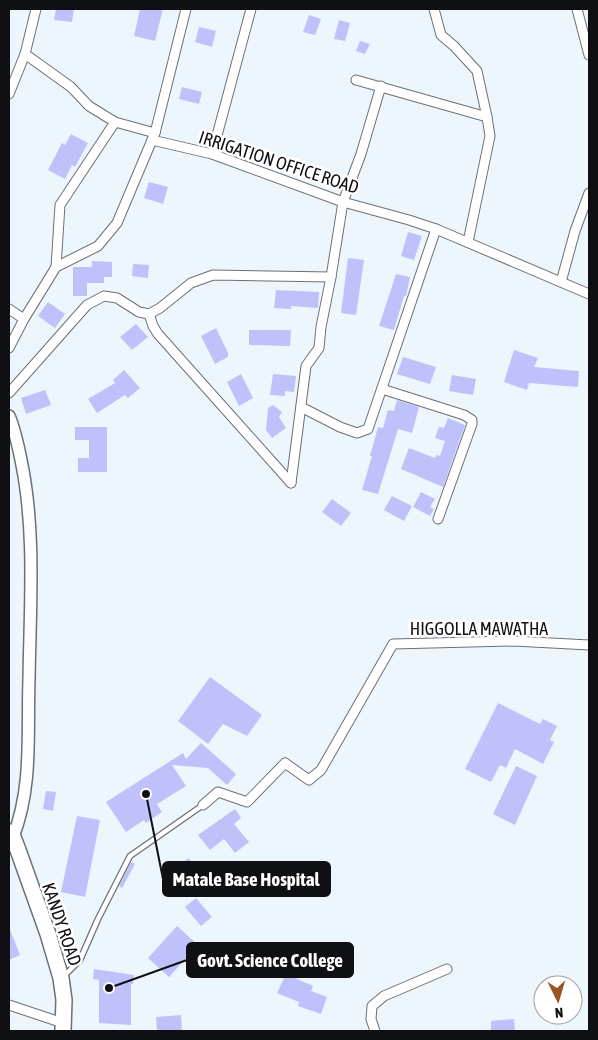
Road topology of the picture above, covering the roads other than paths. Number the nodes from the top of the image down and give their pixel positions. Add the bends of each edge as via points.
1 (36, 9) edge
2 (186, 9) edge
3 (251, 9) edge
4 (434, 9) edge
5 (577, 9) edge
6 (25, 54) junction
7 (589, 55) edge
8 (356, 80) dead end
9 (381, 86) junction
10 (9, 94) edge
11 (487, 117) junction
12 (115, 122) junction
13 (153, 136) junction
14 (212, 154) junction
15 (589, 194) edge
16 (344, 202) junction
17 (436, 229) junction
18 (468, 242) junction
19 (56, 267) junction
20 (331, 277) junction
21 (561, 282) junction
22 (589, 294) edge
23 (9, 309) edge
24 (149, 314) junction
25 (24, 319) junction
26 (9, 348) edge
27 (382, 389) junction
28 (9, 393) edge
29 (301, 407) junction
30 (9, 416) edge
31 (438, 519) dead end
32 (589, 645) edge
33 (203, 805) joint
34 (11, 834) edge
35 (447, 969) dead end
36 (61, 978) junction
37 (9, 1005) edge
38 (63, 1027) edge
39 (375, 1031) edge

1 - 6 street
2 - 13 street
3 - 14 street
4 - 11 street via 441,35 477,71
5 - 7 street
6 - 10 street
6 - 12 street, IRRIGATION OFFICE ROAD via 71,87 89,106
8 - 9 street
9 - 11 street
9 - 16 street
11 - 18 street via 490,136
12 - 13 street, IRRIGATION OFFICE ROAD
12 - 19 street via 60,205
13 - 14 street, IRRIGATION OFFICE ROAD
13 - 19 street via 117,223 98,246
14 - 16 street, IRRIGATION OFFICE ROAD
15 - 21 street
16 - 17 street, IRRIGATION OFFICE ROAD
16 - 20 street
17 - 18 street, IRRIGATION OFFICE ROAD
17 - 27 street
18 - 21 street, IRRIGATION OFFICE ROAD
19 - 25 street
20 - 24 street via 213,275 191,284
20 - 29 street via 320,348 306,366
21 - 22 street, IRRIGATION OFFICE ROAD
23 - 25 street
24 - 28 street via 139,312 117,298 104,296 88,305
24 - 29 street via 158,334 291,483
25 - 26 street
27 - 29 street via 368,429 357,433
27 - 31 street via 472,420
30 - 34 street via 28,490 31,583 29,753 25,794 18,825
32 - 33 street, HIGGOLLA MAWATHA via 514,641 393,644 321,770 309,780 285,763 247,802 218,792
33 - 36 lane via 130,856 80,960
34 - 36 highway, KANDY ROAD
35 - 39 street via 384,996 372,1006 370,1019
36 - 38 highway, KANDY ROAD
37 - 38 street

